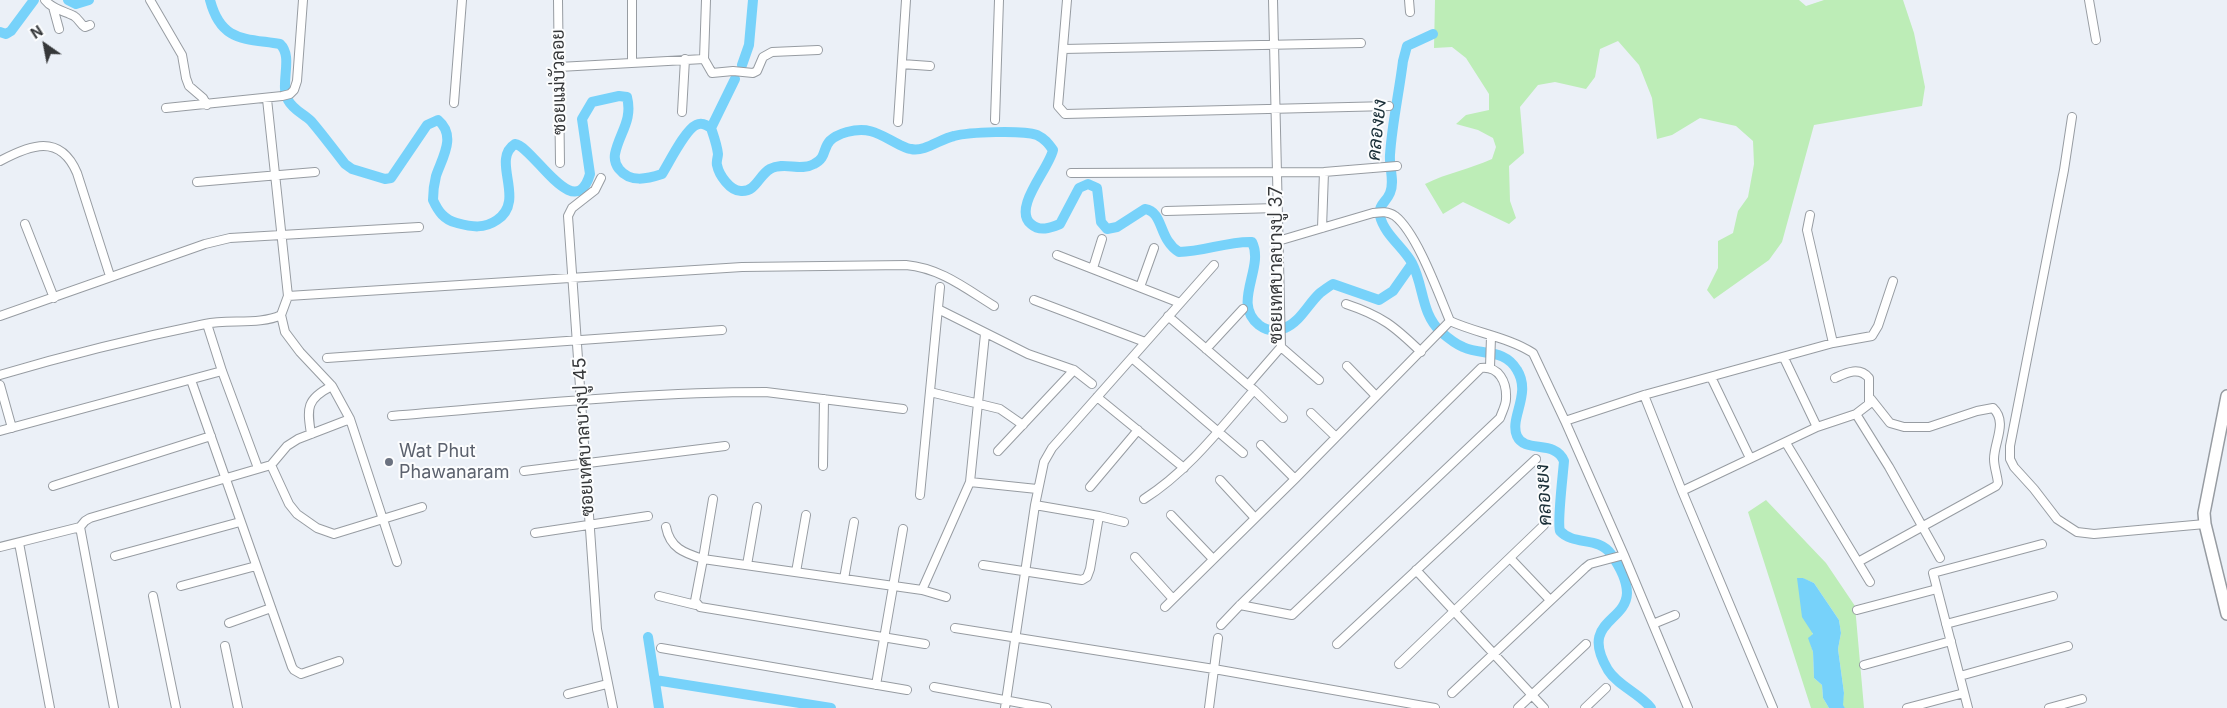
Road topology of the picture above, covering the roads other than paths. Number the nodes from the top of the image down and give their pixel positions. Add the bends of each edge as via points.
1 (45, 0) edge
2 (150, 0) edge
3 (303, 0) edge
4 (462, 0) edge
5 (558, 0) edge
6 (632, 0) edge
7 (706, 0) edge
8 (906, 0) edge
9 (999, 0) edge
10 (1067, 0) edge
11 (1273, 0) edge
12 (1409, 0) edge
13 (2089, 0) edge
14 (53, 7) junction
15 (1410, 12) dead end
16 (90, 25) dead end
17 (59, 29) dead end
18 (2096, 40) dead end
19 (1361, 43) dead end
20 (1273, 45) junction
21 (1063, 49) junction
22 (818, 50) dead end
23 (704, 58) junction
24 (685, 59) junction
25 (632, 62) junction
26 (902, 64) junction
27 (930, 66) dead end
28 (559, 67) junction
29 (267, 99) junction
30 (454, 103) dead end
31 (206, 105) junction
32 (1389, 106) dead end
33 (166, 108) dead end
34 (1274, 108) junction
35 (682, 112) dead end
36 (2072, 117) dead end
37 (995, 120) dead end
38 (898, 122) dead end
39 (0, 161) edge
40 (560, 163) dead end
41 (1393, 166) dead end
42 (315, 172) dead end
43 (1324, 172) junction
44 (1071, 173) dead end
45 (1276, 173) junction
46 (276, 174) junction
47 (601, 178) dead end
48 (197, 182) dead end
49 (1277, 208) junction
50 (1166, 212) dead end
51 (1810, 215) dead end
52 (25, 224) dead end
53 (419, 227) dead end
54 (1322, 228) junction
55 (282, 234) junction
56 (1102, 239) dead end
57 (1278, 241) junction
58 (1154, 248) dead end
59 (1057, 255) dead end
60 (1214, 265) dead end
61 (1093, 268) junction
62 (110, 276) junction
63 (574, 279) junction
64 (1893, 281) dead end
65 (940, 287) dead end
66 (1140, 287) junction
67 (288, 296) junction
68 (54, 298) junction
69 (1034, 300) dead end
70 (1180, 302) junction
71 (1346, 304) dead end
72 (994, 306) dead end
73 (938, 309) junction
74 (1243, 310) dead end
75 (281, 315) junction
76 (0, 316) edge
77 (1168, 316) junction
78 (207, 324) junction
79 (1445, 326) junction
80 (722, 330) dead end
81 (985, 334) junction
82 (1491, 336) junction
83 (578, 339) junction
84 (1145, 342) junction
85 (1833, 344) junction
86 (1280, 348) junction
87 (1206, 349) junction
88 (1421, 352) junction
89 (327, 358) dead end
90 (1132, 358) junction
91 (1784, 358) junction
92 (1347, 366) dead end
93 (1490, 367) junction
94 (1074, 370) junction
95 (222, 371) junction
96 (0, 376) edge
97 (1711, 377) junction
98 (1835, 378) dead end
99 (191, 380) junction
100 (1319, 380) dead end
101 (1092, 384) dead end
102 (0, 385) edge
103 (332, 386) junction
104 (1251, 387) junction
105 (930, 392) junction
106 (1644, 395) junction
107 (1376, 396) junction
108 (2227, 396) edge
109 (1097, 397) junction
110 (1871, 399) junction
111 (824, 400) junction
112 (582, 402) junction
113 (978, 402) junction
114 (903, 409) dead end
115 (1311, 413) dead end
116 (1856, 414) junction
117 (392, 416) dead end
118 (1283, 418) dead end
119 (350, 419) junction
120 (1565, 421) junction
121 (1023, 425) junction
122 (1817, 427) junction
123 (12, 428) junction
124 (1138, 430) junction
125 (1218, 430) junction
126 (0, 431) edge
127 (311, 434) junction
128 (211, 436) junction
129 (1336, 438) junction
130 (1786, 443) junction
131 (1261, 445) dead end
132 (725, 446) dead end
133 (998, 451) dead end
134 (1243, 453) dead end
135 (1536, 458) dead end
136 (1750, 458) junction
137 (586, 463) junction
138 (271, 464) junction
139 (823, 466) dead end
140 (258, 468) junction
141 (1184, 468) junction
142 (524, 471) dead end
143 (226, 478) junction
144 (1295, 479) junction
145 (1220, 480) dead end
146 (970, 482) junction
147 (53, 486) dead end
148 (1090, 487) dead end
149 (1037, 489) junction
150 (1682, 491) junction
151 (920, 495) dead end
152 (713, 499) dead end
153 (1144, 499) dead end
154 (1035, 505) junction
155 (422, 507) dead end
156 (757, 507) dead end
157 (1170, 514) dead end
158 (806, 515) dead end
159 (648, 516) dead end
160 (1099, 516) junction
161 (1254, 518) junction
162 (383, 520) junction
163 (240, 522) junction
164 (854, 522) dead end
165 (1124, 522) dead end
166 (589, 524) junction
167 (2205, 524) junction
168 (1544, 525) dead end
169 (80, 527) junction
170 (666, 527) dead end
171 (1922, 528) junction
172 (903, 529) dead end
173 (535, 534) dead end
174 (19, 542) junction
175 (2042, 544) dead end
176 (0, 547) edge
177 (115, 556) dead end
178 (1622, 556) junction
179 (1135, 557) dead end
180 (1510, 558) junction
181 (1940, 558) dead end
182 (703, 559) junction
183 (1213, 559) junction
184 (397, 562) dead end
185 (1858, 562) junction
186 (747, 565) junction
187 (983, 565) dead end
188 (256, 566) junction
189 (1416, 570) junction
190 (796, 572) junction
191 (1025, 572) junction
192 (844, 579) junction
193 (1870, 582) dead end
194 (181, 586) dead end
195 (893, 586) junction
196 (1937, 589) junction
197 (922, 590) junction
198 (154, 596) dead end
199 (659, 596) dead end
200 (2053, 596) dead end
201 (946, 597) dead end
202 (1173, 599) junction
203 (1550, 600) junction
204 (696, 605) junction
205 (1240, 605) junction
206 (1165, 607) dead end
207 (271, 608) junction
208 (1858, 610) dead end
209 (1454, 611) junction
210 (2227, 614) edge
211 (1675, 615) dead end
212 (229, 623) dead end
213 (1221, 624) dead end
214 (1653, 624) junction
215 (1946, 624) junction
216 (955, 628) dead end
217 (1015, 637) junction
218 (884, 638) junction
219 (1218, 638) dead end
220 (1951, 641) junction
221 (925, 644) dead end
222 (1337, 644) dead end
223 (1586, 644) dead end
224 (225, 646) dead end
225 (2068, 646) dead end
226 (661, 648) dead end
227 (1494, 654) junction
228 (339, 661) dead end
229 (1399, 664) dead end
230 (1864, 665) dead end
231 (1214, 669) junction
232 (1960, 676) junction
233 (607, 684) junction
234 (876, 685) junction
235 (934, 687) dead end
236 (1606, 688) dead end
237 (907, 690) dead end
238 (1452, 693) dead end
239 (1964, 693) junction
240 (568, 694) dead end
241 (1532, 695) junction
242 (2082, 699) dead end
243 (1005, 704) edge
244 (50, 708) edge
245 (114, 708) edge
246 (176, 708) edge
247 (238, 708) edge
248 (613, 708) edge
249 (1047, 708) edge
250 (1209, 708) edge
251 (1435, 708) edge
252 (1518, 708) edge
253 (1544, 708) edge
254 (1585, 708) edge
255 (1688, 708) edge
256 (1773, 708) edge
257 (1907, 708) edge
258 (1968, 708) edge
259 (2049, 708) edge

1 - 14 street
2 - 31 street via 182,55 189,86
3 - 29 street via 294,90
4 - 30 street
5 - 28 street, ซอยแม่บัวลอย
6 - 25 street
7 - 23 street
8 - 26 street
9 - 37 street
10 - 21 street
11 - 20 street, ซอยเทศบาลบางปู 37
12 - 15 street
13 - 18 street
14 - 16 street via 74,16 82,26
14 - 17 street
19 - 20 street
20 - 21 street
20 - 34 street, ซอยเทศบาลบางปู 37
21 - 34 street via 1058,106 1064,114
22 - 23 street via 772,52 763,57 753,73 733,71 715,74
23 - 24 street
24 - 25 street
24 - 35 street
25 - 28 street
26 - 27 street
26 - 38 street
28 - 40 street, ซอยแม่บัวลอย
29 - 31 street
29 - 46 street
31 - 33 street
32 - 34 street
34 - 45 street, ซอยเทศบาลบางปู 37
36 - 167 street via 2010,459 2057,519 2077,532 2094,534
39 - 62 street via 24,148 38,145 62,150 73,162
41 - 43 street
42 - 46 street
43 - 45 street
43 - 54 street
44 - 45 street
45 - 49 street, ซอยเทศบาลบางปู 37
46 - 48 street
46 - 55 street
47 - 63 street, ซอยเทศบาลบางปู 45 via 595,190 572,208 568,216
49 - 50 street
49 - 57 street, ซอยเทศบาลบางปู 37
51 - 85 street via 1808,235
52 - 68 street
53 - 55 street
54 - 57 street
54 - 79 street via 1385,211 1395,216 1418,247 1433,278
55 - 62 street via 230,238 205,244
55 - 67 street
56 - 61 street
57 - 86 street, ซอยเทศบาลบางปู 37
58 - 66 street
59 - 61 street
60 - 70 street
61 - 66 street
62 - 68 street
63 - 67 street
63 - 72 street via 742,268 923,266
63 - 83 street, ซอยเทศบาลบางปู 45
64 - 85 street via 1872,336
65 - 73 street
66 - 70 street
67 - 75 street
68 - 76 street
69 - 84 street
70 - 77 street
71 - 88 street via 1383,319
73 - 81 street
73 - 105 street
74 - 87 street
75 - 78 street
75 - 103 street via 290,339
77 - 84 street
77 - 87 street
78 - 95 street
78 - 96 street
79 - 82 street
79 - 88 street
80 - 83 street
81 - 94 street
81 - 113 street
82 - 93 street
82 - 120 street via 1523,346 1532,353
83 - 89 street
83 - 112 street, ซอยเทศบาลบางปู 45
84 - 90 street
85 - 91 street
86 - 100 street
86 - 104 street, ซอยเทศบาลบางปู 37
87 - 104 street
88 - 107 street
90 - 109 street
90 - 125 street
91 - 97 street
91 - 122 street
92 - 107 street
93 - 205 street via 1481,368
93 - 205 street via 1503,378 1506,399 1500,418 1292,615
94 - 101 street
94 - 121 street
95 - 99 street
95 - 140 street
97 - 106 street
97 - 136 street
98 - 110 street via 1850,371 1865,374 1869,378
99 - 123 street
99 - 128 street
102 - 123 street
103 - 119 street
103 - 127 street via 309,404 307,412
104 - 118 street
104 - 125 street, ซอยเทศบาลบางปู 37
105 - 113 street
105 - 151 street
106 - 120 street
106 - 150 street
107 - 129 street
108 - 167 street via 2205,504
109 - 124 street
109 - 149 street via 1052,448 1044,462
110 - 116 street
110 - 171 street via 1890,423 1904,427 1929,427 1990,408 1998,414 1999,435 1994,456 1998,485
111 - 112 street via 746,392 635,396
111 - 114 street
111 - 139 street
112 - 117 street
112 - 137 street, ซอยเทศบาลบางปู 45
113 - 121 street via 1000,409
113 - 146 street
115 - 129 street
116 - 122 street
116 - 171 street
119 - 127 street
119 - 162 street
120 - 178 street
121 - 133 street
122 - 130 street
123 - 126 street
124 - 141 street
124 - 148 street
125 - 134 street
125 - 141 street, ซอยเทศบาลบางปู 37
127 - 138 street via 287,446
128 - 143 street
128 - 147 street
129 - 144 street
130 - 136 street
130 - 185 street
131 - 144 street
132 - 137 street
135 - 189 street
136 - 150 street
137 - 142 street
137 - 166 street, ซอยเทศบาลบางปู 45
138 - 140 street
138 - 162 street via 289,504 317,528 334,534
140 - 143 street
141 - 153 street, ซอยเทศบาลบางปู 37
143 - 163 street
143 - 169 street via 90,518
144 - 161 street
145 - 161 street
146 - 149 street
146 - 197 street
149 - 154 street
150 - 256 street
152 - 182 street
154 - 160 street
154 - 191 street
155 - 162 street
156 - 186 street
157 - 183 street
158 - 190 street
159 - 166 street
160 - 165 street
160 - 191 street via 1087,577 1076,581
161 - 183 street
162 - 184 street
163 - 177 street
163 - 188 street
164 - 192 street
166 - 173 street
166 - 233 street, ซอยเทศบาลบางปู 45 via 596,629
167 - 210 street
168 - 180 street
169 - 174 street
169 - 245 street
170 - 182 street via 676,548
171 - 181 street
171 - 185 street
172 - 195 street
174 - 176 street
174 - 244 street
175 - 196 street via 1933,573
178 - 203 street via 1590,564
178 - 214 street
179 - 202 street
180 - 203 street
180 - 209 street
182 - 186 street
182 - 204 street
183 - 202 street
185 - 193 street
186 - 190 street
187 - 191 street
188 - 194 street
188 - 207 street
189 - 209 street
189 - 222 street
190 - 192 street
191 - 217 street
192 - 195 street
195 - 197 street
195 - 218 street
196 - 208 street
196 - 215 street
197 - 201 street
198 - 246 street
199 - 204 street
200 - 215 street
202 - 206 street
203 - 227 street
204 - 218 street
205 - 213 street
207 - 212 street
207 - 228 street via 294,670 301,674
209 - 227 street
209 - 229 street
211 - 214 street
214 - 255 street
215 - 220 street
216 - 217 street
217 - 231 street
217 - 243 street
218 - 221 street
218 - 234 street
219 - 231 street
220 - 230 street
220 - 232 street
223 - 241 street
224 - 247 street
225 - 232 street
226 - 234 street
227 - 238 street
227 - 241 street
231 - 250 street
231 - 251 street
232 - 239 street
233 - 240 street
233 - 248 street, ซอยเทศบาลบางปู 45
234 - 237 street
235 - 243 street
236 - 254 street
239 - 257 street
239 - 258 street
241 - 252 street
241 - 253 street
242 - 259 street
243 - 249 street

